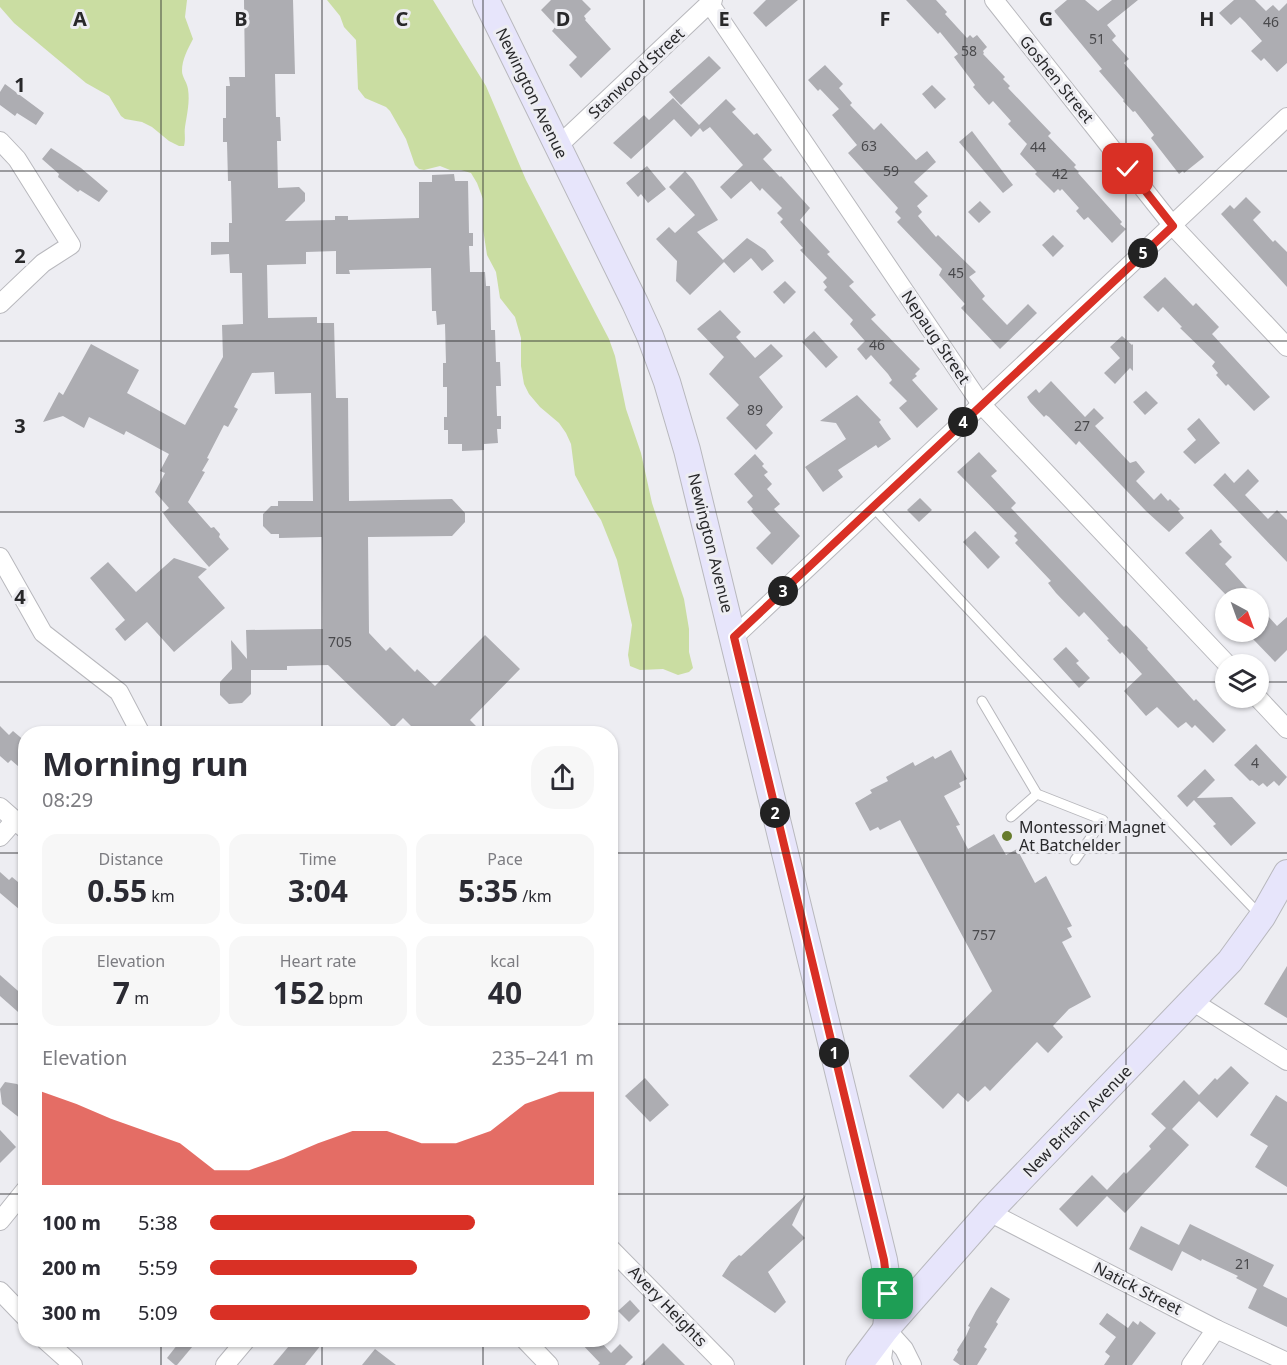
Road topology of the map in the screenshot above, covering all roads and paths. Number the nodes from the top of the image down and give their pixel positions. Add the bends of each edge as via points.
1 (486, 0) edge
2 (994, 0) edge
3 (711, 2) edge
4 (1287, 117) edge
5 (0, 141) edge
6 (558, 146) junction
7 (1173, 226) junction
8 (0, 304) edge
9 (1287, 347) edge
10 (981, 404) junction
11 (873, 507) junction
12 (0, 557) edge
13 (734, 637) junction
14 (1218, 654) edge
15 (982, 701) dead end
16 (1267, 708) edge
17 (137, 726) edge
18 (1287, 729) edge
19 (1037, 794) junction
20 (0, 807) edge
21 (1011, 817) dead end
22 (18, 823) edge
23 (18, 826) edge
24 (0, 837) edge
25 (1075, 860) dead end
26 (1287, 873) edge
27 (1262, 916) junction
28 (1192, 1001) junction
29 (1287, 1061) edge
30 (18, 1199) edge
31 (989, 1212) junction
32 (0, 1221) edge
33 (618, 1256) edge
34 (0, 1292) edge
35 (18, 1310) edge
36 (886, 1329) junction
37 (1216, 1329) junction
38 (53, 1347) edge
39 (240, 1347) edge
40 (530, 1347) edge
41 (1287, 1362) edge
42 (543, 1363) edge
43 (74, 1365) edge
44 (225, 1365) edge
45 (725, 1365) edge
46 (859, 1365) edge
47 (884, 1365) edge
48 (912, 1365) edge
49 (1191, 1365) edge

1 - 6 main road, Newington Avenue
2 - 7 street, Goshen Street
3 - 6 street, Stanwood Street
3 - 10 street, Nepaug Street
4 - 7 street
5 - 8 street via 17,159 70,245 43,263
6 - 13 main road, Newington Avenue via 646,328 667,382
7 - 9 street, Goshen Street
7 - 10 street
10 - 11 street
10 - 14 street, Nepaug Street
11 - 13 street
11 - 27 lane
12 - 17 street via 43,633 119,692
13 - 36 main road, Newington Avenue via 884,1260 888,1294
15 - 19 lane
16 - 18 street
19 - 21 lane
19 - 25 lane via 1103,820
20 - 22 street
23 - 24 street
26 - 27 main road, New Britain Avenue
27 - 28 main road, New Britain Avenue via 1230,961
28 - 29 street
28 - 31 main road, New Britain Avenue
30 - 32 street
31 - 36 main road, New Britain Avenue
31 - 37 street, Natick Street
33 - 45 street, Avery Heights
34 - 35 street
36 - 46 main road, New Britain Avenue
36 - 47 street
36 - 48 street
37 - 41 street, Natick Street
37 - 49 street
38 - 43 street
39 - 44 street
40 - 42 street

